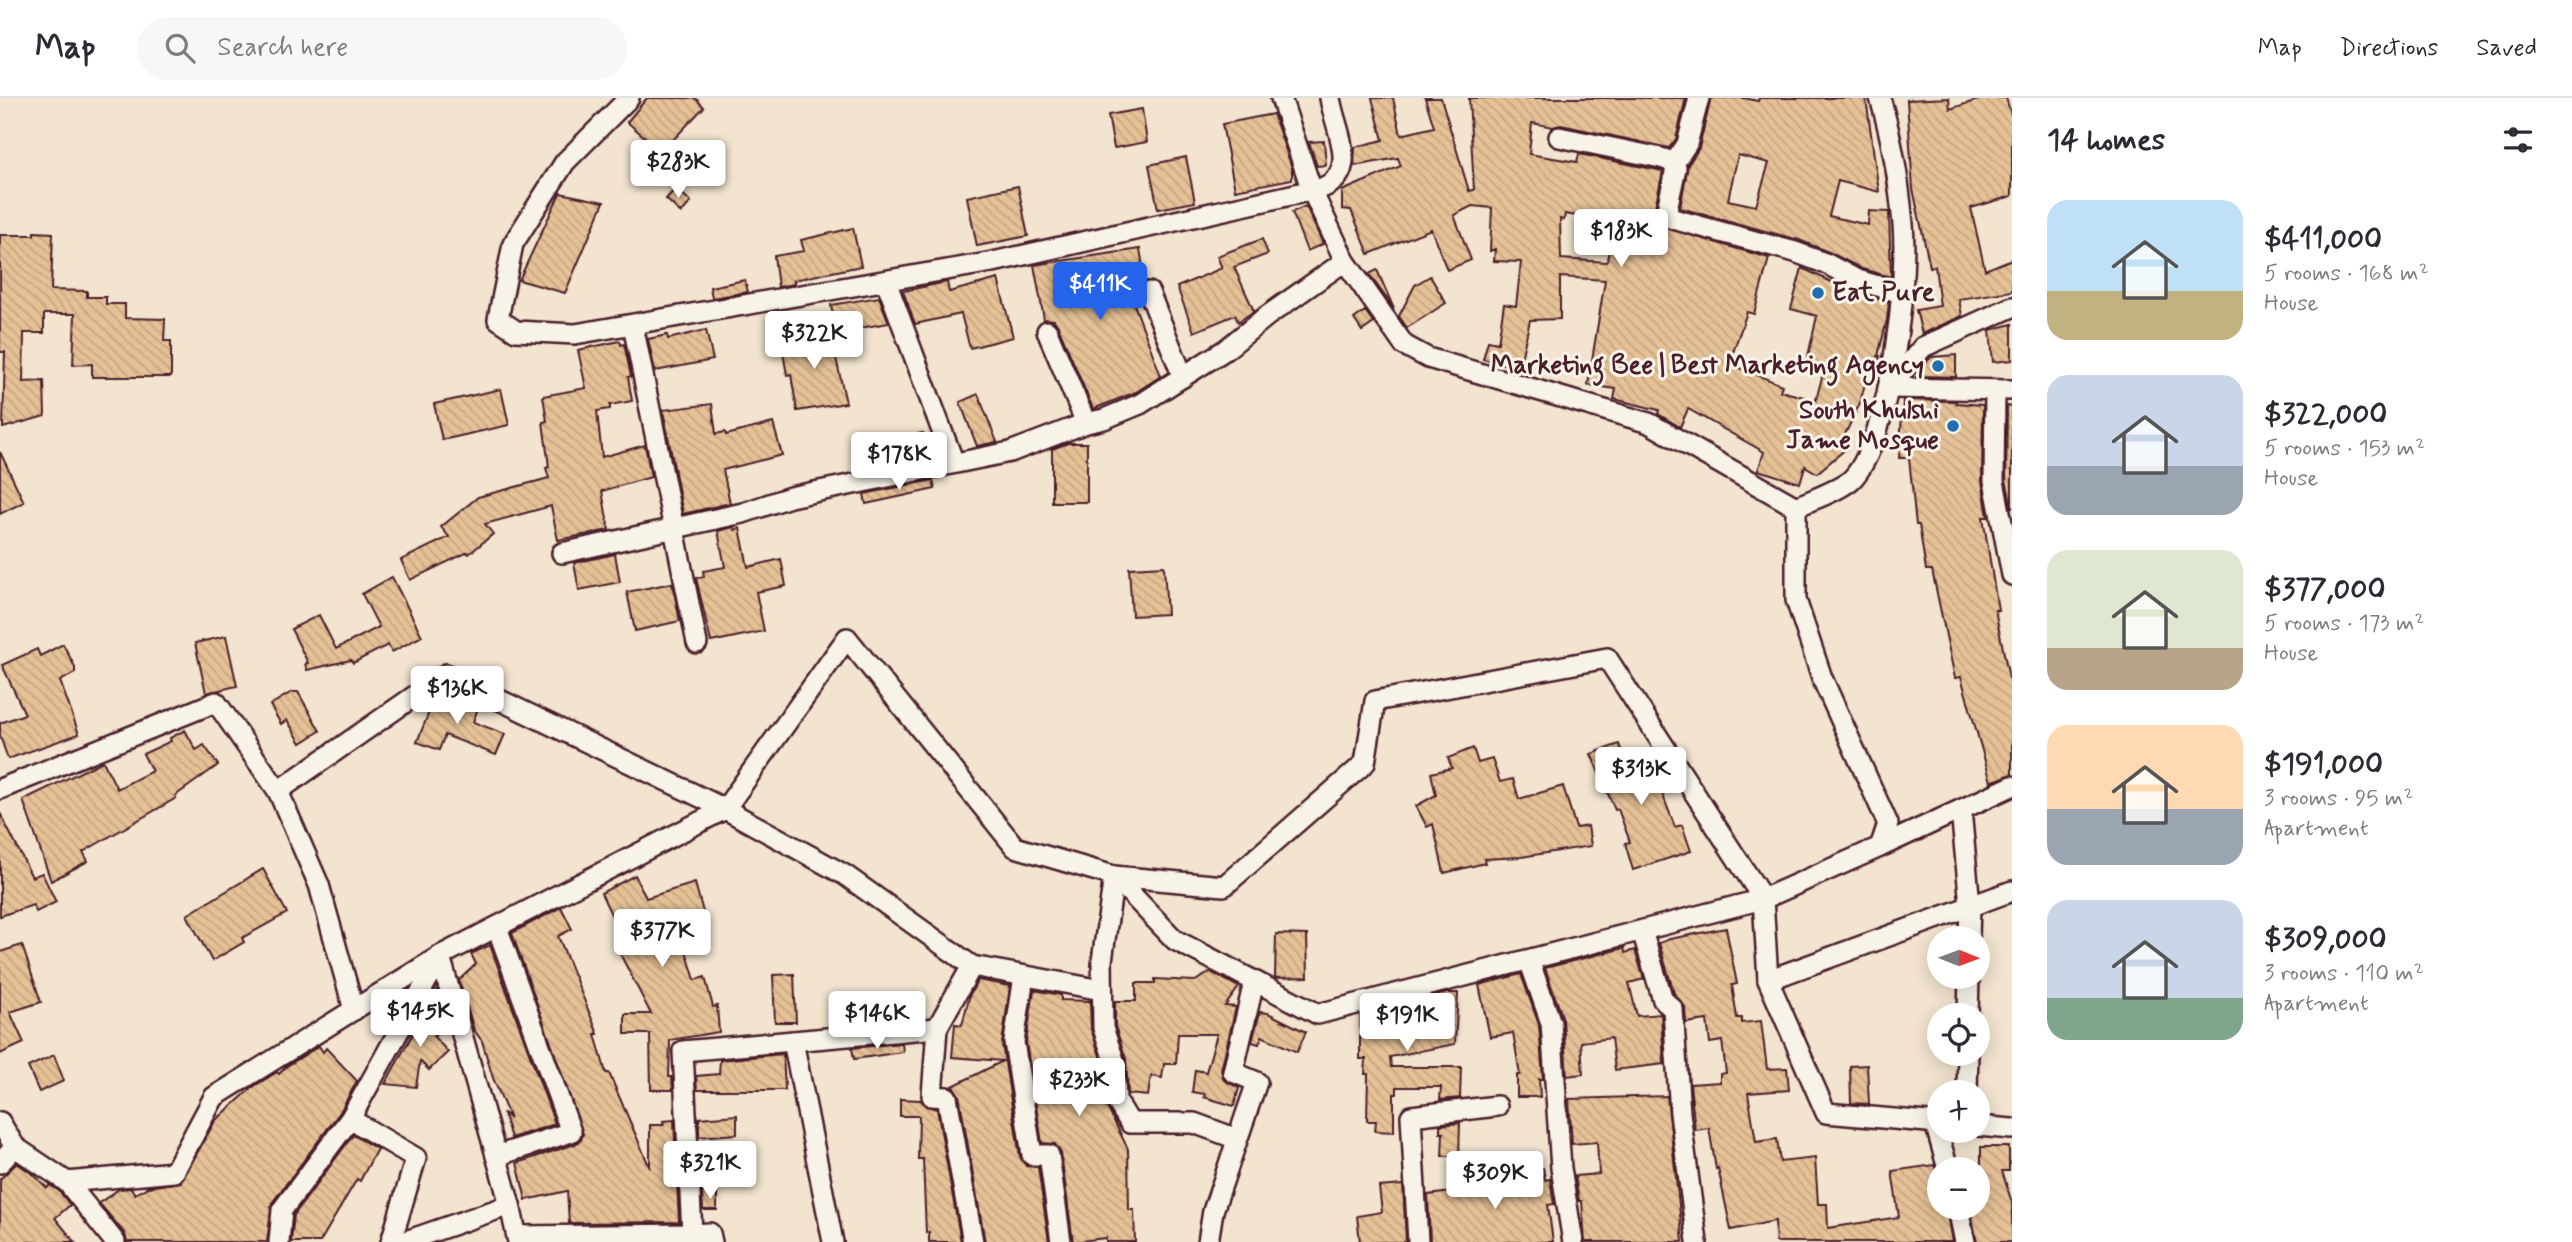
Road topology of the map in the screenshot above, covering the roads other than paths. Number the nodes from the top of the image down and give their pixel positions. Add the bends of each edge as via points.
1 (629, 98) edge
2 (1282, 98) edge
3 (1330, 98) edge
4 (1699, 98) edge
5 (1880, 98) edge
6 (1559, 137) dead end
7 (1674, 163) junction
8 (1311, 191) junction
9 (1345, 261) junction
10 (886, 281) junction
11 (1149, 292) dead end
12 (1902, 293) junction
13 (2012, 307) edge
14 (633, 325) junction
15 (1047, 331) dead end
16 (1183, 377) junction
17 (1888, 388) junction
18 (2004, 390) edge
19 (1086, 423) junction
20 (954, 463) junction
21 (1796, 507) junction
22 (674, 527) junction
23 (562, 553) dead end
24 (2012, 575) edge
25 (697, 643) dead end
26 (2012, 786) edge
27 (0, 789) edge
28 (278, 791) junction
29 (725, 809) junction
30 (1961, 810) junction
31 (1880, 847) junction
32 (1114, 876) junction
33 (2012, 891) edge
34 (1763, 899) junction
35 (1970, 905) junction
36 (1969, 926) edge
37 (497, 927) junction
38 (1642, 931) junction
39 (440, 956) junction
40 (1530, 960) junction
41 (972, 966) junction
42 (1024, 976) junction
43 (1768, 980) junction
44 (1254, 982) junction
45 (1102, 990) junction
46 (354, 1010) junction
47 (937, 1028) junction
48 (793, 1041) junction
49 (1497, 1106) dead end
50 (350, 1119) junction
51 (0, 1122) edge
52 (1927, 1122) edge
53 (1990, 1127) edge
54 (2012, 1129) edge
55 (1237, 1139) junction
56 (15, 1147) junction
57 (496, 1156) junction
58 (0, 1163) edge
59 (67, 1182) junction
60 (510, 1205) junction
61 (1960, 1220) edge
62 (692, 1234) junction
63 (517, 1239) edge
64 (115, 1242) edge
65 (279, 1242) edge
66 (391, 1242) edge
67 (403, 1242) edge
68 (712, 1242) edge
69 (833, 1242) edge
70 (973, 1242) edge
71 (1061, 1242) edge
72 (1208, 1242) edge
73 (1419, 1242) edge
74 (1573, 1242) edge
75 (1697, 1242) edge
76 (1965, 1242) edge

1 - 14 street via 565,162 513,244 498,320 516,331 575,334
2 - 8 street
3 - 8 street via 1344,164 1337,180
4 - 7 street via 1687,144
5 - 12 street via 1903,224
6 - 7 street
7 - 12 street via 1667,209 1670,218 1795,252 1857,280
8 - 9 street
8 - 10 street via 993,262
9 - 16 street
9 - 21 street via 1404,345 1428,358 1649,423
10 - 14 street
10 - 20 street
11 - 16 street
12 - 17 street
13 - 17 street via 1923,347
14 - 22 street
15 - 19 street
16 - 19 street via 1140,404
17 - 18 street
17 - 21 street via 1876,438 1863,465 1850,481
18 - 24 street via 1994,481
19 - 20 street via 1010,452
20 - 22 street
21 - 31 street via 1796,600 1822,678 1888,824
22 - 23 street
22 - 25 street
26 - 30 street
27 - 28 street via 216,702
28 - 29 street via 446,674
28 - 46 street via 318,885
29 - 32 street via 847,638 1015,847
29 - 37 street
29 - 41 street via 845,875
30 - 31 street
30 - 35 street
31 - 34 street
32 - 34 street via 1224,886 1365,763 1375,701 1607,659
32 - 44 street via 1175,940
32 - 45 street
33 - 35 street
34 - 38 street
34 - 43 street
35 - 36 street
35 - 43 street
37 - 39 street
37 - 57 street via 571,1132
38 - 40 street
38 - 75 street via 1663,1000 1674,1009 1680,1113
39 - 46 street
39 - 50 street
39 - 57 street
40 - 44 street via 1318,1014
40 - 74 street via 1551,1023 1561,1168
41 - 42 street
41 - 47 street
42 - 45 street
42 - 71 street via 1014,1042 1032,1155 1049,1155
43 - 52 street via 1826,1113
44 - 55 street via 1233,1072 1257,1082
45 - 55 street via 1103,1028 1114,1060 1116,1100 1130,1123 1194,1123
46 - 59 street via 214,1097 174,1172
47 - 48 street
47 - 70 street via 932,1096 947,1097
48 - 62 street via 683,1051
48 - 69 street
49 - 73 street via 1411,1116
50 - 65 street via 282,1210
50 - 66 street via 416,1158
51 - 56 street
53 - 54 street
55 - 72 street via 1213,1211
56 - 58 street
56 - 59 street
57 - 60 street
59 - 64 street
60 - 63 street
60 - 67 street
61 - 76 street
62 - 63 street
62 - 68 street via 710,1233

